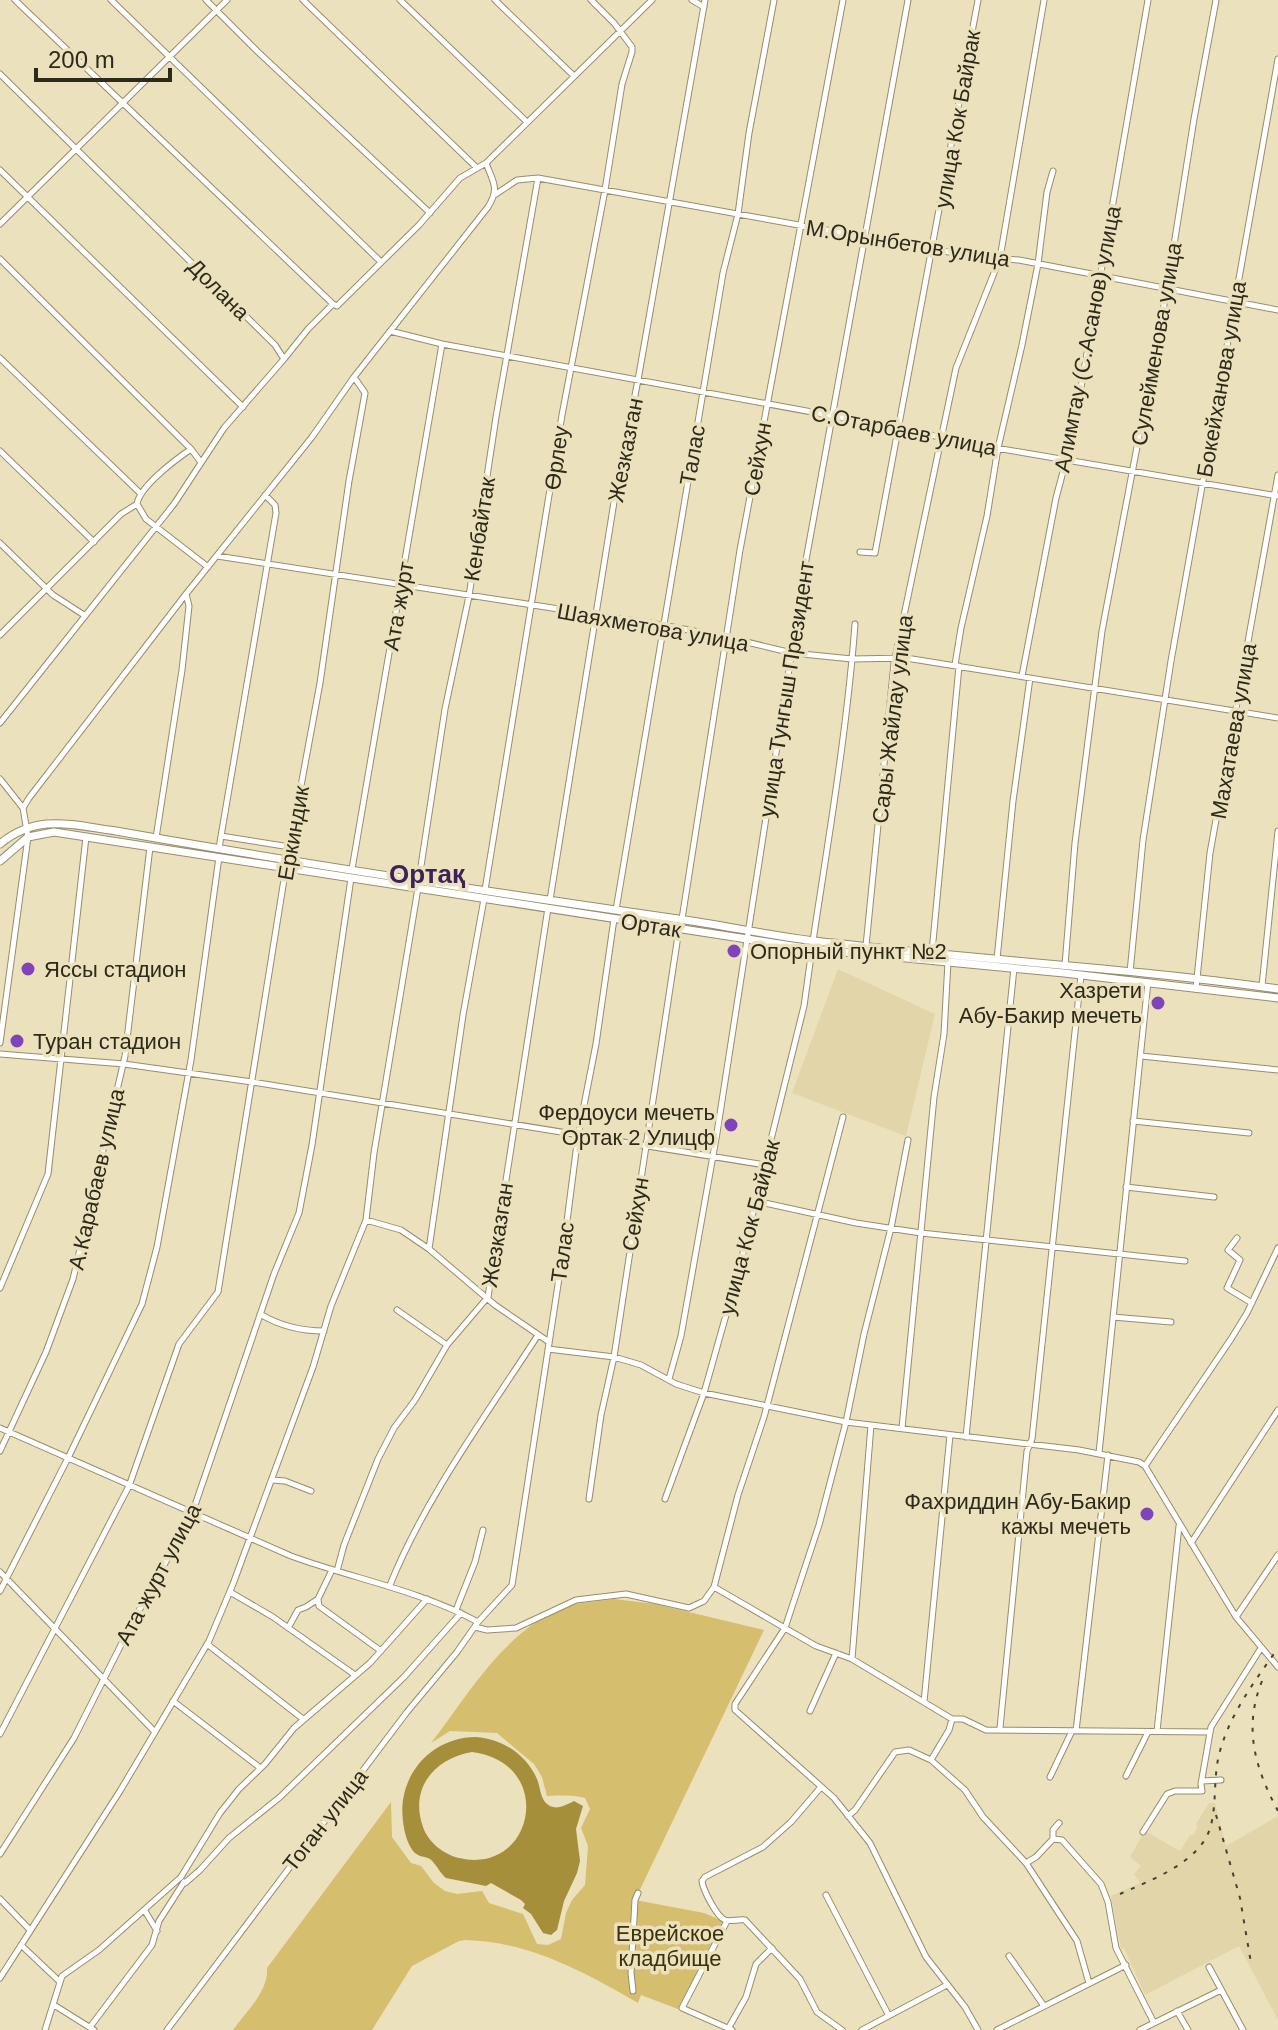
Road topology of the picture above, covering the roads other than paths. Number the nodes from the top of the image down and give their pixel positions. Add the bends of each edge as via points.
1 (15, 0) edge
2 (111, 0) edge
3 (206, 0) edge
4 (227, 0) edge
5 (303, 0) edge
6 (400, 0) edge
7 (495, 0) edge
8 (591, 0) edge
9 (652, 0) edge
10 (692, 0) edge
11 (774, 0) edge
12 (843, 0) edge
13 (908, 0) edge
14 (978, 0) edge
15 (1044, 0) edge
16 (1148, 0) edge
17 (1216, 0) edge
18 (705, 4) edge
19 (217, 10) junction
20 (620, 32) junction
21 (169, 57) junction
22 (1278, 59) edge
23 (0, 74) edge
24 (574, 76) junction
25 (121, 102) junction
26 (527, 122) junction
27 (76, 150) junction
28 (486, 163) junction
29 (477, 168) junction
30 (0, 170) edge
31 (1053, 171) dead end
32 (538, 178) junction
33 (605, 190) junction
34 (495, 196) junction
35 (27, 197) junction
36 (670, 202) junction
37 (430, 213) junction
38 (738, 214) junction
39 (0, 224) edge
40 (802, 226) junction
41 (867, 237) junction
42 (933, 248) junction
43 (1000, 258) junction
44 (0, 259) edge
45 (381, 262) junction
46 (1038, 264) junction
47 (1100, 278) junction
48 (1167, 289) junction
49 (1235, 301) junction
50 (333, 304) junction
51 (1278, 310) edge
52 (390, 331) junction
53 (442, 344) junction
54 (506, 356) junction
55 (0, 358) edge
56 (284, 359) junction
57 (571, 368) junction
58 (354, 377) junction
59 (638, 380) junction
60 (703, 393) junction
61 (767, 405) junction
62 (243, 407) junction
63 (834, 417) junction
64 (899, 428) junction
65 (941, 436) junction
66 (189, 446) junction
67 (998, 448) junction
68 (0, 451) edge
69 (1067, 460) junction
70 (200, 462) junction
71 (1133, 472) junction
72 (1278, 475) edge
73 (1202, 484) junction
74 (140, 493) junction
75 (265, 495) junction
76 (1276, 496) edge
77 (137, 504) junction
78 (155, 526) junction
79 (94, 542) junction
80 (0, 543) edge
81 (860, 552) dead end
82 (217, 556) junction
83 (267, 564) junction
84 (208, 567) junction
85 (336, 575) junction
86 (402, 585) junction
87 (48, 588) junction
88 (186, 594) junction
89 (469, 596) junction
90 (532, 607) junction
91 (84, 615) junction
92 (597, 617) junction
93 (855, 624) dead end
94 (662, 625) junction
95 (0, 635) edge
96 (726, 637) junction
97 (792, 653) junction
98 (897, 657) junction
99 (852, 659) junction
100 (957, 666) junction
101 (1022, 676) junction
102 (1030, 678) junction
103 (1095, 687) junction
104 (1165, 700) junction
105 (1237, 712) junction
106 (1278, 718) edge
107 (0, 723) edge
108 (0, 779) edge
109 (23, 808) junction
110 (27, 826) junction
111 (1278, 831) edge
112 (86, 836) junction
113 (221, 836) junction
114 (28, 837) junction
115 (156, 838) junction
116 (0, 844) edge
117 (151, 846) junction
118 (290, 847) junction
119 (219, 852) junction
120 (0, 861) edge
121 (287, 863) junction
122 (352, 873) junction
123 (419, 884) junction
124 (484, 894) junction
125 (549, 905) junction
126 (615, 915) junction
127 (682, 919) junction
128 (679, 929) junction
129 (746, 936) junction
130 (813, 945) junction
131 (866, 946) junction
132 (932, 952) junction
133 (997, 959) junction
134 (948, 962) junction
135 (1065, 965) junction
136 (1014, 968) junction
137 (1129, 973) junction
138 (1081, 975) junction
139 (1148, 982) junction
140 (1196, 984) junction
141 (1262, 986) junction
142 (1278, 989) edge
143 (1278, 998) edge
144 (0, 1043) edge
145 (0, 1054) edge
146 (1141, 1056) junction
147 (63, 1061) junction
148 (124, 1064) junction
149 (1278, 1070) edge
150 (188, 1073) junction
151 (252, 1082) junction
152 (320, 1093) junction
153 (382, 1103) junction
154 (449, 1112) junction
155 (843, 1117) dead end
156 (1133, 1121) junction
157 (515, 1125) junction
158 (1249, 1133) dead end
159 (578, 1136) junction
160 (908, 1140) dead end
161 (646, 1147) junction
162 (711, 1156) junction
163 (765, 1165) junction
164 (1126, 1187) junction
165 (1214, 1197) dead end
166 (756, 1201) junction
167 (819, 1215) junction
168 (366, 1220) junction
169 (891, 1228) junction
170 (921, 1233) junction
171 (1237, 1238) dead end
172 (986, 1239) junction
173 (1053, 1246) junction
174 (1278, 1248) edge
175 (429, 1249) junction
176 (1119, 1254) junction
177 (1185, 1261) dead end
178 (1275, 1261) edge
179 (274, 1274) joint
180 (0, 1288) edge
181 (488, 1297) junction
182 (1252, 1303) junction
183 (397, 1310) dead end
184 (260, 1314) junction
185 (1113, 1317) junction
186 (1171, 1322) dead end
187 (324, 1331) junction
188 (538, 1335) junction
189 (447, 1345) junction
190 (549, 1346) junction
191 (614, 1357) junction
192 (669, 1379) junction
193 (704, 1393) junction
194 (767, 1407) junction
195 (1278, 1410) edge
196 (846, 1422) junction
197 (871, 1425) junction
198 (0, 1428) edge
199 (902, 1428) junction
200 (9, 1432) junction
201 (950, 1435) junction
202 (966, 1437) junction
203 (1031, 1445) junction
204 (0, 1451) edge
205 (1099, 1453) junction
206 (1108, 1455) junction
207 (68, 1458) junction
208 (1145, 1466) junction
209 (272, 1480) junction
210 (129, 1486) junction
211 (311, 1491) dead end
212 (589, 1499) dead end
213 (665, 1499) dead end
214 (192, 1514) junction
215 (1179, 1524) junction
216 (483, 1530) dead end
217 (250, 1539) junction
218 (1191, 1543) junction
219 (1278, 1555) edge
220 (335, 1571) junction
221 (0, 1572) edge
222 (6, 1578) junction
223 (390, 1585) junction
224 (512, 1585) joint
225 (714, 1587) junction
226 (0, 1591) edge
227 (230, 1592) junction
228 (318, 1599) junction
229 (427, 1599) junction
230 (459, 1612) junction
231 (1236, 1617) junction
232 (476, 1624) junction
233 (288, 1628) junction
234 (785, 1628) junction
235 (56, 1629) junction
236 (207, 1644) junction
237 (1261, 1648) junction
238 (381, 1651) junction
239 (836, 1653) junction
240 (852, 1659) junction
241 (1278, 1667) edge
242 (355, 1675) junction
243 (104, 1679) junction
244 (173, 1701) junction
245 (924, 1702) junction
246 (810, 1711) dead end
247 (303, 1719) junction
248 (952, 1719) junction
249 (1000, 1729) junction
250 (1074, 1731) junction
251 (1157, 1731) junction
252 (155, 1732) junction
253 (1148, 1732) junction
254 (1210, 1732) junction
255 (0, 1734) edge
256 (931, 1760) junction
257 (259, 1767) junction
258 (1126, 1776) dead end
259 (1050, 1777) dead end
260 (1221, 1780) dead end
261 (1201, 1781) junction
262 (821, 1787) junction
263 (848, 1816) junction
264 (1059, 1823) dead end
265 (1143, 1832) dead end
266 (1053, 1839) junction
267 (0, 1854) edge
268 (1026, 1863) junction
269 (183, 1880) junction
270 (638, 1893) dead end
271 (826, 1895) dead end
272 (0, 1899) edge
273 (145, 1911) junction
274 (727, 1921) junction
275 (30, 1930) junction
276 (157, 1931) junction
277 (21, 1945) junction
278 (772, 1948) junction
279 (1009, 1956) dead end
280 (1126, 1965) junction
281 (1209, 1967) dead end
282 (0, 1978) edge
283 (59, 1981) junction
284 (1089, 1983) junction
285 (947, 1985) junction
286 (1221, 1990) junction
287 (633, 1991) dead end
288 (54, 2005) junction
289 (1044, 2006) junction
290 (1177, 2011) junction
291 (889, 2016) junction
292 (1154, 2023) junction
293 (92, 2029) edge
294 (730, 2029) edge
295 (45, 2030) edge
296 (167, 2030) edge
297 (842, 2030) edge
298 (862, 2030) edge
299 (978, 2030) edge
300 (997, 2030) edge
301 (1140, 2030) edge
302 (1188, 2030) edge
303 (1243, 2030) edge

1 - 25 street
2 - 21 street
3 - 19 street
4 - 19 street
5 - 29 street
6 - 26 street
7 - 24 street
8 - 20 street
9 - 20 street
10 - 18 street
11 - 38 street, Талас
12 - 40 street, Сейхун
13 - 41 street, улица Тунгыш Президент
14 - 42 street, улица Кок Байрак
15 - 43 street, Сары Жайлау улица
16 - 47 street, Алимтау (С.Асанов) улица
17 - 48 street, Сулейменова улица
18 - 36 street, Жезказган
19 - 21 street
19 - 37 street
20 - 24 street
20 - 33 street, Өрлеу via 632,52
21 - 25 street
21 - 45 street
22 - 49 street, Бокейханова улица
23 - 27 street, Долана
24 - 26 street
25 - 27 street
25 - 50 street
26 - 28 street
27 - 35 street
27 - 56 street, Долана
28 - 29 street
28 - 34 street
29 - 37 street via 460,178
30 - 35 street
31 - 46 street
32 - 33 street, М.Орынбетов улица
32 - 34 street via 517,180
32 - 54 street, Кенбайтак
33 - 36 street, М.Орынбетов улица
33 - 57 street, Өрлеу
34 - 52 street
35 - 39 street
35 - 62 street
36 - 38 street, М.Орынбетов улица
36 - 59 street, Жезказган
37 - 45 street
38 - 40 street, М.Орынбетов улица
38 - 60 street, Талас
40 - 41 street, М.Орынбетов улица
40 - 61 street, Сейхун
41 - 42 street, М.Орынбетов улица
41 - 63 street, улица Тунгыш Президент
42 - 43 street, М.Орынбетов улица
42 - 64 street, улица Кок Байрак
43 - 46 street, М.Орынбетов улица
43 - 65 street, Сары Жайлау улица via 963,346
44 - 66 street
45 - 50 street via 337,306
46 - 47 street, М.Орынбетов улица
46 - 67 street
47 - 48 street, М.Орынбетов улица
47 - 69 street, Алимтау (С.Асанов) улица
48 - 49 street, М.Орынбетов улица
48 - 71 street, Сулейменова улица
49 - 51 street, М.Орынбетов улица
49 - 73 street, Бокейханова улица
50 - 56 street
52 - 53 street, С.Отарбаев улица
52 - 58 street
53 - 54 street, С.Отарбаев улица
53 - 86 street, Ата журт
54 - 57 street, С.Отарбаев улица
54 - 89 street, Кенбайтак
55 - 74 street
56 - 62 street
57 - 59 street, С.Отарбаев улица
57 - 90 street, Өрлеу
58 - 75 street
58 - 85 street, Еркиндик via 365,393
59 - 60 street, С.Отарбаев улица
59 - 92 street, Жезказган
60 - 61 street, С.Отарбаев улица
60 - 94 street, Талас
61 - 63 street, С.Отарбаев улица
61 - 96 street, Сейхун
62 - 70 street
63 - 64 street, С.Отарбаев улица
63 - 97 street, улица Тунгыш Президент
64 - 65 street, С.Отарбаев улица
64 - 81 street, улица Кок Байрак via 875,553
65 - 67 street, С.Отарбаев улица
65 - 98 street, Сары Жайлау улица
66 - 70 street
66 - 74 street
67 - 69 street, С.Отарбаев улица
67 - 100 street
68 - 79 street
69 - 71 street, С.Отарбаев улица
69 - 101 street, Алимтау (С.Асанов) улица
70 - 78 street
71 - 73 street, С.Отарбаев улица
71 - 103 street, Сулейменова улица
72 - 76 street, Махатаева улица
73 - 76 street, С.Отарбаев улица
73 - 104 street, Бокейханова улица
74 - 77 street
75 - 82 street
75 - 83 street via 276,513
76 - 105 street, Махатаева улица
77 - 78 street
77 - 79 street
78 - 84 street
78 - 91 street
79 - 87 street
80 - 87 street
82 - 83 street, Шаяхметова улица
82 - 84 street
83 - 85 street, Шаяхметова улица
83 - 113 street
84 - 88 street
85 - 86 street, Шаяхметова улица
85 - 118 street, Еркиндик
86 - 89 street, Шаяхметова улица
86 - 122 street, Ата журт
87 - 91 street
87 - 95 street
88 - 109 street
88 - 115 street via 186,632
89 - 90 street, Шаяхметова улица
89 - 123 street, Кенбайтак via 445,709
90 - 92 street, Шаяхметова улица
90 - 124 street, Өрлеу
91 - 107 street
92 - 94 street, Шаяхметова улица
92 - 125 street, Жезказган
93 - 99 street, улица Кок Байрак
94 - 96 street, Шаяхметова улица
94 - 126 street, Талас
96 - 97 street, Шаяхметова улица
96 - 127 street, Сейхун
97 - 99 street, Шаяхметова улица
97 - 129 street, улица Тунгыш Президент
98 - 99 street, Шаяхметова улица
98 - 100 street, Шаяхметова улица
98 - 131 street, Сары Жайлау улица
99 - 130 street, улица Кок Байрак
100 - 101 street, Шаяхметова улица
100 - 132 street
101 - 102 street, Шаяхметова улица
102 - 103 street, Шаяхметова улица
102 - 133 street
103 - 104 street, Шаяхметова улица
103 - 135 street, Сулейменова улица
104 - 105 street, Шаяхметова улица
104 - 137 street, Бокейханова улица
105 - 106 street, Шаяхметова улица
105 - 140 street, Махатаева улица via 1210,853
108 - 109 street
109 - 110 street
110 - 114 street
110 - 115 street, Ортак via 54,823
110 - 116 street
111 - 141 street
112 - 114 street, Ортак via 54,832
112 - 117 street, Ортак
112 - 147 street
113 - 118 street
113 - 119 street
114 - 120 street
114 - 144 street
115 - 119 street, Ортак
117 - 119 street, Ортак
117 - 148 street, А.Карабаев улица
118 - 121 street, Еркиндик
119 - 121 street, Ортак
119 - 150 street
121 - 122 street, Ортак
121 - 151 street, Еркиндик
122 - 123 street, Ортак
122 - 152 street, Ата журт
123 - 124 street, Ортак
123 - 153 street, Кенбайтак
124 - 125 street, Ортак
124 - 154 street, Өрлеу
125 - 126 street, Ортак
125 - 157 street, Жезказган
126 - 127 street, Ортак
126 - 128 street, Ортак
126 - 159 street, Талас
127 - 129 street, Ортак
128 - 129 street, Ортак
128 - 161 street, Сейхун
129 - 130 street, Ортак
129 - 162 street, улица Тунгыш Президент
130 - 131 street, Ортак
130 - 134 street, Ортак
130 - 163 street, улица Кок Байрак via 804,1006
131 - 132 street, Ортак
132 - 133 street, Ортак
133 - 135 street, Ортак
134 - 136 street, Ортак
134 - 170 street
135 - 137 street, Ортак
136 - 138 street, Ортак
136 - 172 street
137 - 140 street, Ортак
138 - 139 street, Ортак
138 - 173 street
139 - 140 street, Ортак
139 - 146 street
140 - 141 street, Ортак
140 - 143 street, Ортак
141 - 142 street, Ортак
145 - 147 street
146 - 149 street
146 - 156 street
147 - 148 street
147 - 180 street via 48,1174
148 - 150 street
148 - 200 street, А.Карабаев улица via 73,1279
150 - 151 street
150 - 207 street via 142,1304
151 - 152 street
151 - 210 street, Еркиндик via 218,1292 179,1344
152 - 153 street
152 - 179 street, Ата журт via 299,1213
153 - 154 street
153 - 168 street, Кенбайтак
154 - 157 street
154 - 175 street, Өрлеу
155 - 167 street
156 - 158 street
156 - 164 street
157 - 159 street
157 - 181 street, Жезказган
159 - 161 street
159 - 190 street, Талас
160 - 169 street
161 - 162 street
161 - 191 street, Сейхун
162 - 163 street
162 - 192 street, улица Тунгыш Президент
163 - 166 street, улица Кок Байрак
164 - 165 street
164 - 176 street
166 - 167 street
166 - 193 street, улица Кок Байрак
167 - 169 street
167 - 194 street
168 - 175 street via 401,1230
168 - 187 street, Кенбайтак
169 - 170 street
169 - 196 street
170 - 172 street
170 - 199 street
171 - 182 street via 1228,1250 1240,1260 1227,1288
172 - 173 street
172 - 202 street
173 - 176 street
173 - 203 street
174 - 178 street
175 - 181 street
176 - 177 street
176 - 185 street
178 - 182 street
179 - 184 street, Ата журт улица
181 - 188 street
181 - 189 street, Жезказган
182 - 208 street
183 - 189 street
184 - 187 street via 306,1331
184 - 214 street, Ата журт улица
185 - 186 street
185 - 205 street
187 - 209 street, Кенбайтак
188 - 190 street
188 - 223 street via 425,1513
189 - 220 street, Жезказган via 378,1459
190 - 191 street
190 - 224 street, Талас
191 - 192 street
191 - 212 street, Сейхун
192 - 193 street
193 - 194 street
193 - 213 street, улица Кок Байрак
194 - 196 street
194 - 225 street
195 - 218 street
196 - 197 street
196 - 234 street
197 - 199 street
197 - 240 street
198 - 200 street
199 - 201 street
200 - 204 street, А.Карабаев улица
200 - 207 street
201 - 202 street
201 - 245 street
202 - 203 street
203 - 205 street
203 - 249 street
205 - 206 street
206 - 208 street
206 - 250 street
207 - 210 street
207 - 222 street
208 - 215 street
209 - 211 street
209 - 217 street, Кенбайтак
210 - 214 street
210 - 235 street
214 - 217 street
214 - 243 street, Ата журт улица
215 - 218 street
215 - 251 street
216 - 230 street
217 - 220 street
217 - 227 street, Кенбайтак
218 - 231 street
219 - 231 street
220 - 223 street
220 - 228 street, Жезказган
221 - 222 street
222 - 226 street
222 - 235 street
223 - 229 street
224 - 232 street, Тоган улица
225 - 232 street via 704,1601 689,1608 626,1594 576,1600 516,1628 487,1630
225 - 234 street
227 - 233 street
227 - 236 street, Кенбайтак
228 - 233 street via 298,1610
228 - 238 street via 319,1606
229 - 230 street
229 - 238 street
230 - 232 street
230 - 269 street, Тоган улица via 393,1688 280,1797
231 - 237 street
232 - 296 street, Тоган улица
233 - 242 street
234 - 239 street
234 - 262 street via 735,1710
235 - 243 street
235 - 255 street
236 - 244 street, Кенбайтак
236 - 247 street
237 - 241 street
237 - 254 street
238 - 242 street
239 - 240 street
239 - 246 street
240 - 245 street
242 - 247 street
243 - 252 street
243 - 267 street, Ата журт улица via 74,1738
244 - 252 street, Кенбайтак
244 - 257 street
245 - 248 street
247 - 257 street
248 - 249 street
248 - 256 street
249 - 250 street
250 - 253 street
250 - 259 street
251 - 253 street
251 - 254 street
252 - 275 street, Кенбайтак
253 - 258 street
254 - 261 street
256 - 263 street via 909,1750 895,1752
256 - 268 street via 965,1790
257 - 269 street via 220,1813
260 - 261 street
261 - 265 street via 1202,1791 1167,1794
262 - 263 street
262 - 274 street via 763,1847 702,1881
263 - 285 street via 870,1843 926,1957
264 - 266 street
266 - 268 street
266 - 280 street via 1062,1840 1101,1884 1116,1948
268 - 284 street via 1077,1941
269 - 273 street
269 - 276 street, Тоган улица
270 - 287 street
271 - 291 street
272 - 275 street
273 - 276 street
273 - 283 street
274 - 278 street via 745,1920
274 - 294 street via 682,2008
275 - 277 street, Кенбайтак
276 - 293 street, Тоган улица
277 - 282 street, Кенбайтак
277 - 283 street
278 - 294 street via 756,1964
278 - 297 street via 800,1979 817,2012
279 - 289 street
280 - 284 street
280 - 292 street
281 - 286 street
283 - 288 street
284 - 289 street
285 - 291 street
285 - 299 street
286 - 290 street
286 - 303 street
288 - 293 street, Тоган улица
288 - 295 street
289 - 300 street
290 - 292 street
290 - 302 street
291 - 298 street
292 - 301 street

